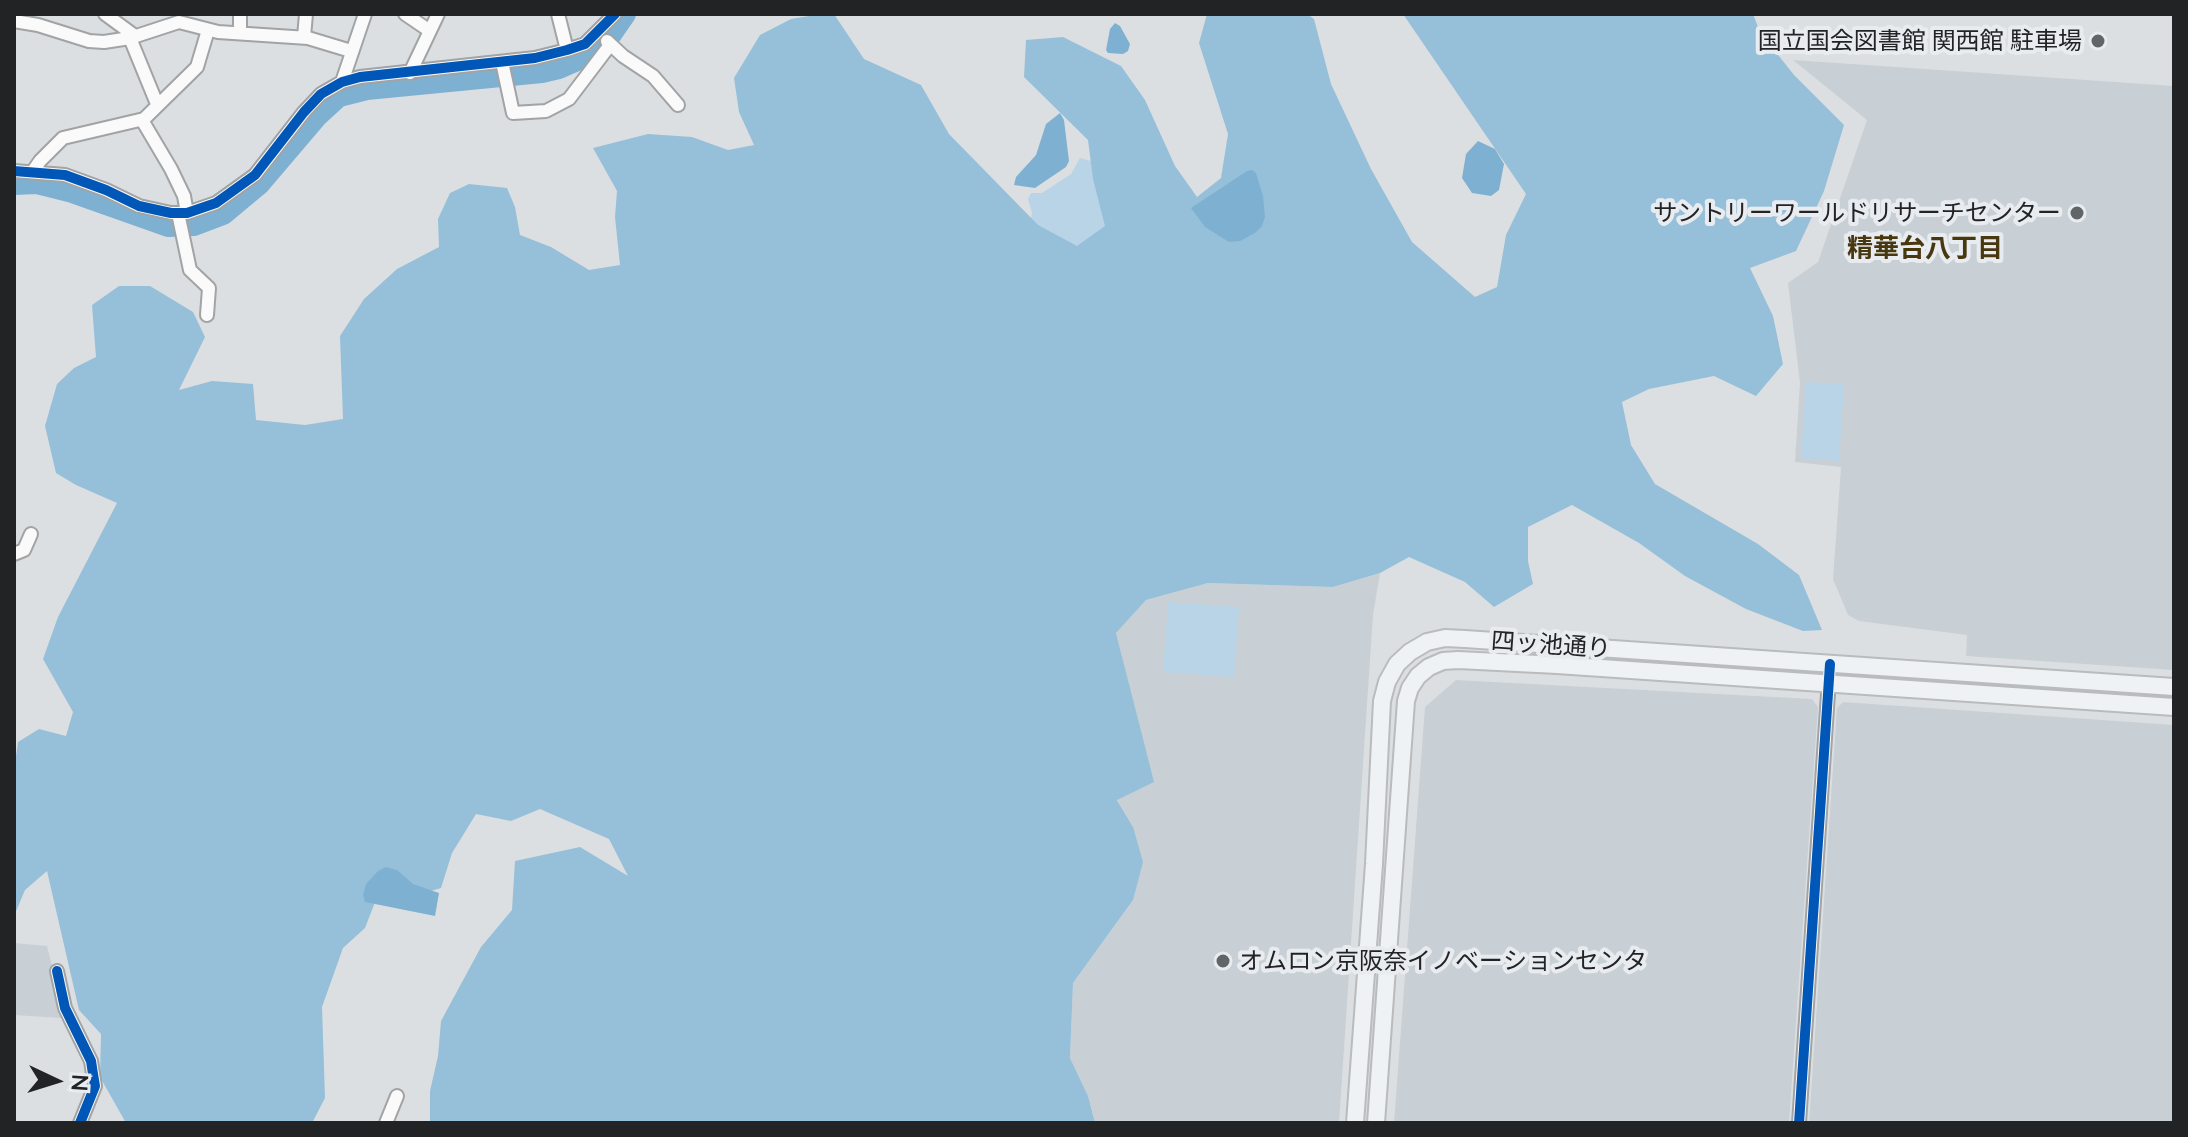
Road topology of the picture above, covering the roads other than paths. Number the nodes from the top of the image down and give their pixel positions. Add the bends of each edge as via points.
1 (105, 14) edge
2 (240, 14) edge
3 (306, 14) edge
4 (365, 14) edge
5 (405, 14) edge
6 (438, 14) edge
7 (558, 14) edge
8 (615, 14) edge
9 (14, 21) edge
10 (208, 30) junction
11 (430, 31) junction
12 (240, 33) junction
13 (132, 37) junction
14 (304, 37) junction
15 (604, 38) junction
16 (567, 50) junction
17 (351, 51) junction
18 (503, 69) junction
19 (410, 73) junction
20 (342, 82) junction
21 (157, 104) junction
22 (678, 105) dead end
23 (142, 120) junction
24 (14, 171) edge
25 (33, 171) junction
26 (181, 219) junction
27 (207, 315) dead end
28 (31, 534) dead end
29 (14, 554) edge
30 (1830, 664) junction
31 (1829, 683) junction
32 (2174, 687) edge
33 (2174, 707) edge
34 (57, 971) dead end
35 (397, 1096) dead end
36 (80, 1123) edge
37 (386, 1123) edge
38 (1355, 1123) edge
39 (1376, 1123) edge
40 (1799, 1123) edge

1 - 13 street
2 - 12 street
3 - 14 street
4 - 17 street
5 - 11 street
6 - 11 street
7 - 16 street
8 - 15 street
9 - 13 street via 89,41
10 - 12 street
10 - 13 street via 179,22
10 - 21 street via 197,67
11 - 19 street
12 - 14 street
13 - 21 street
14 - 17 street
15 - 16 street
15 - 18 street via 569,99 546,111 513,113
15 - 22 street via 653,76
16 - 18 street
17 - 20 street
18 - 19 street
19 - 20 street
20 - 26 street via 304,112 255,175 216,203
21 - 23 street
23 - 25 street via 63,138
23 - 26 street via 184,196
24 - 25 street
25 - 26 street via 65,175
26 - 27 street via 190,270 209,288
28 - 29 street via 24,550
30 - 31 street
30 - 32 main road, 四ッ池通り
30 - 38 main road, 四ッ池通り via 1445,638 1427,642 1397,664 1382,701
31 - 33 main road, 四ッ池通り
31 - 39 main road, 四ッ池通り via 1458,660 1443,661 1418,676 1406,701
31 - 40 street
34 - 36 street via 65,1008 91,1061 95,1086
35 - 37 street

